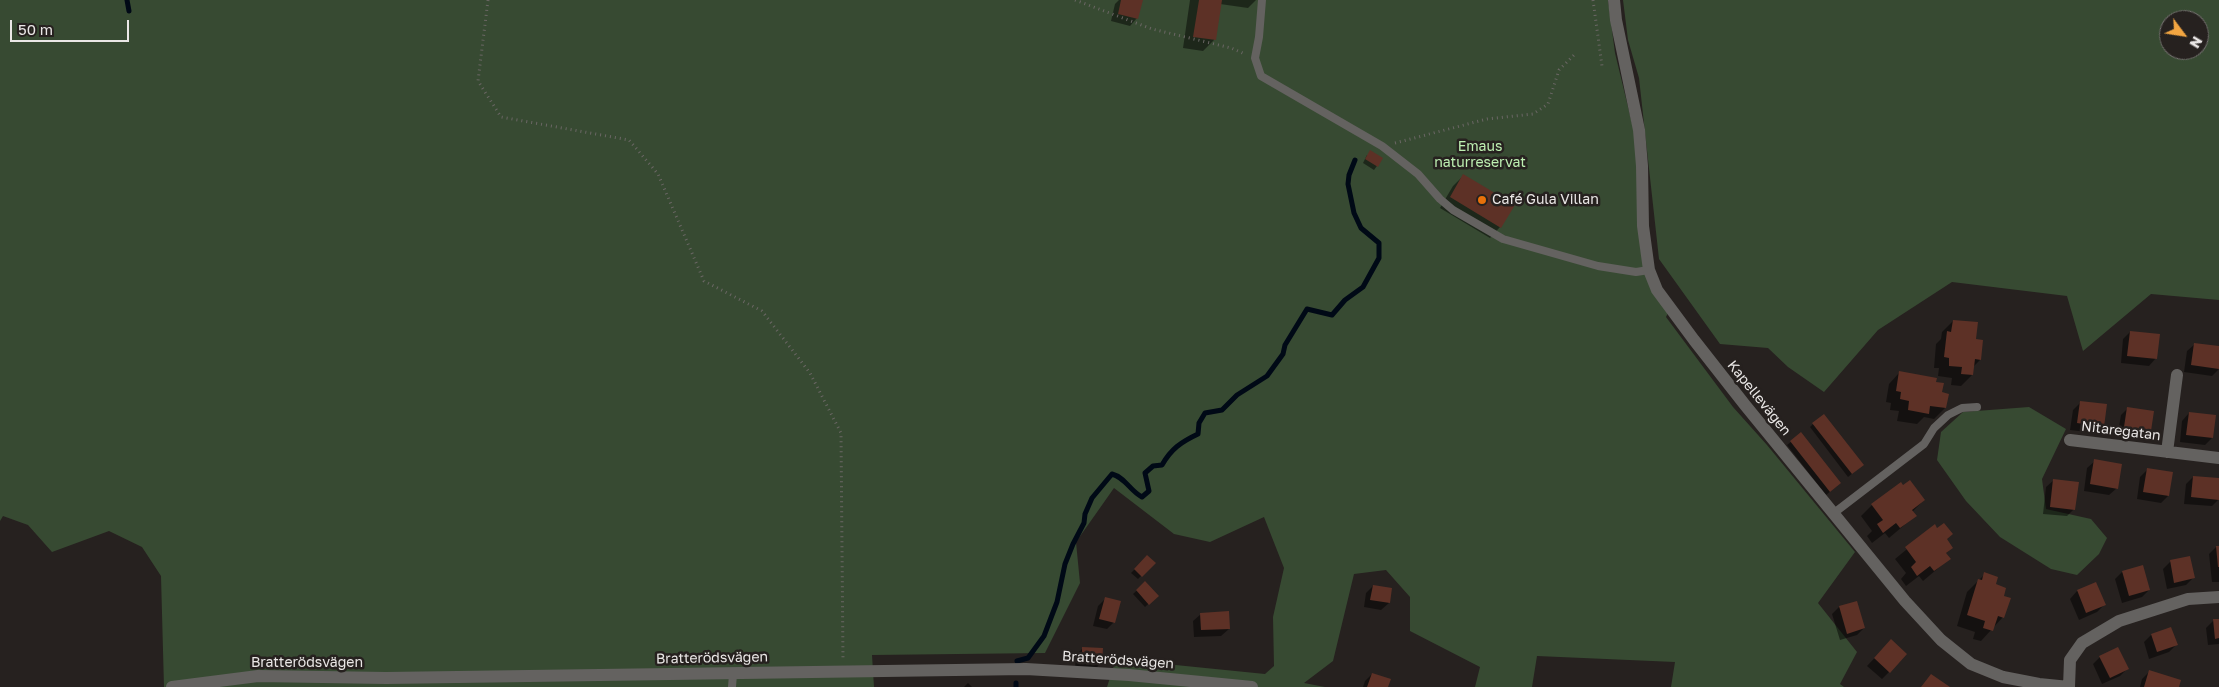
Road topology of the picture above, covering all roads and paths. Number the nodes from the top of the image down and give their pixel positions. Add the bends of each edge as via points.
1 (488, 0) edge
2 (1075, 0) edge
3 (1262, 0) edge
4 (1593, 0) edge
5 (1614, 0) edge
6 (1574, 55) dead end
7 (1255, 58) junction
8 (1602, 66) dead end
9 (1382, 146) junction
10 (1648, 270) junction
11 (2177, 375) dead end
12 (1977, 407) dead end
13 (2070, 440) dead end
14 (2167, 452) junction
15 (2219, 458) edge
16 (1834, 513) junction
17 (2219, 597) edge
18 (844, 672) junction
19 (733, 681) edge
20 (172, 687) edge
21 (1252, 687) edge
22 (2069, 687) edge

1 - 18 path via 478,81 501,116 629,140 658,174 704,282 762,310 810,373 841,433
2 - 7 path via 1152,29 1231,48
3 - 7 lane
4 - 8 path
5 - 10 street, Kapellevägen via 1639,130
6 - 9 path via 1559,70 1548,104 1533,114 1488,119
7 - 9 lane via 1260,76
9 - 10 lane via 1418,174 1453,210 1503,239 1598,266 1636,272
10 - 16 street, Kapellevägen via 1657,290 1694,340
11 - 14 street, Nitaregatan
12 - 16 lane via 1962,408 1948,415 1924,444
13 - 14 street, Nitaregatan
14 - 15 street, Nitaregatan
16 - 22 street, Kapellevägen via 1905,601 1941,640 1971,664 2003,677
17 - 22 street via 2188,599 2119,621 2082,643 2070,660
18 - 19 street, Bratterödsvägen
18 - 21 street, Bratterödsvägen via 1026,669
19 - 20 street, Bratterödsvägen via 258,676

